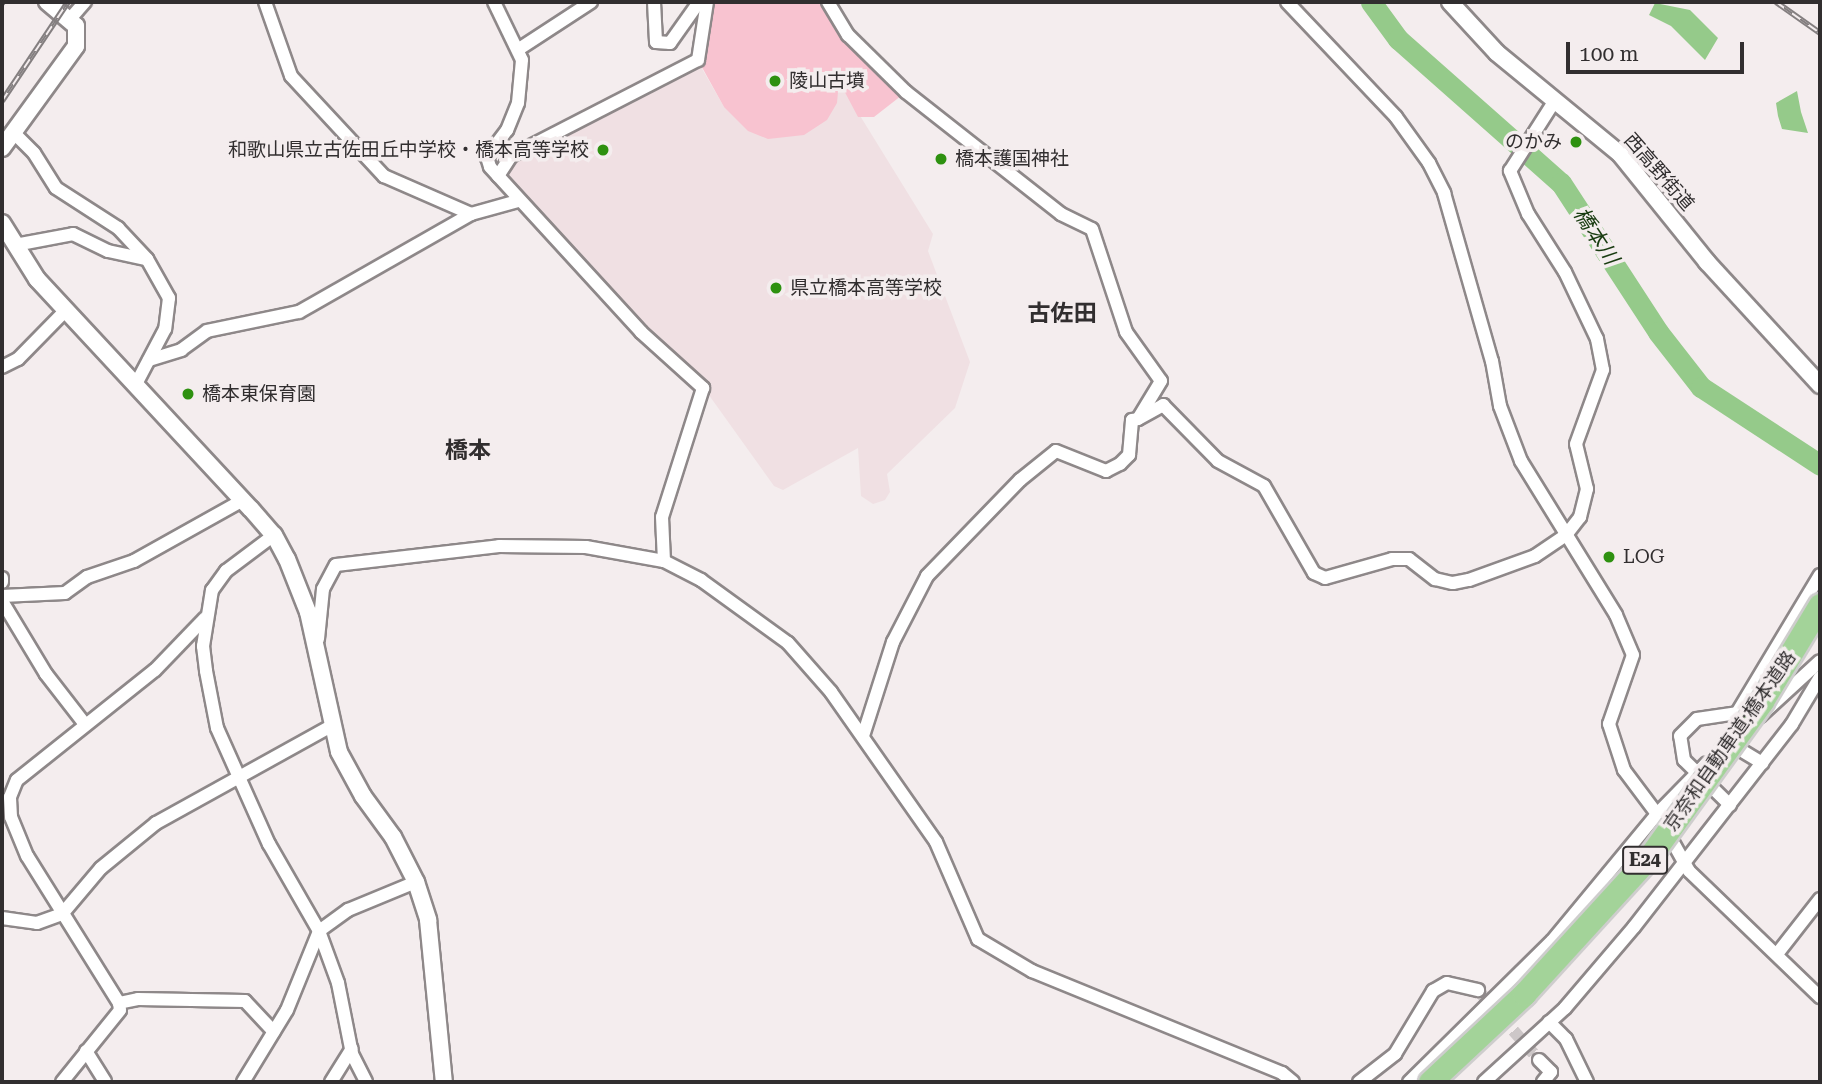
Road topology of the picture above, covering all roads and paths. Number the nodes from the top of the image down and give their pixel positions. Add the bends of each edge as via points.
1 (47, 2) edge
2 (85, 2) edge
3 (265, 2) edge
4 (494, 2) edge
5 (591, 2) edge
6 (654, 2) edge
7 (699, 2) edge
8 (707, 2) edge
9 (828, 2) edge
10 (1287, 2) edge
11 (1450, 2) edge
12 (70, 19) junction
13 (519, 49) junction
14 (1554, 102) junction
15 (14, 133) junction
16 (2, 148) edge
17 (498, 176) junction
18 (519, 201) junction
19 (471, 214) junction
20 (2, 223) edge
21 (15, 245) junction
22 (148, 260) junction
23 (66, 310) junction
24 (149, 360) junction
25 (2, 367) edge
26 (135, 384) junction
27 (1820, 385) edge
28 (1138, 419) junction
29 (243, 500) junction
30 (275, 535) junction
31 (1566, 535) junction
32 (664, 561) junction
33 (1820, 575) edge
34 (2, 599) edge
35 (1820, 605) edge
36 (205, 618) junction
37 (317, 661) junction
38 (1820, 662) edge
39 (1820, 677) edge
40 (84, 723) junction
41 (331, 726) junction
42 (863, 736) junction
43 (1729, 743) junction
44 (1762, 763) junction
45 (1695, 774) junction
46 (239, 779) junction
47 (6, 792) edge
48 (1730, 805) junction
49 (1657, 814) junction
50 (1685, 864) junction
51 (416, 882) junction
52 (1820, 899) edge
53 (62, 914) junction
54 (2, 918) edge
55 (319, 931) junction
56 (1777, 954) junction
57 (1478, 990) tunnel mouth
58 (1820, 998) edge
59 (119, 1003) junction
60 (1549, 1022) junction
61 (274, 1032) junction
62 (352, 1049) junction
63 (86, 1051) junction
64 (1539, 1060) tunnel mouth
65 (62, 1082) edge
66 (105, 1082) edge
67 (243, 1082) edge
68 (331, 1082) edge
69 (366, 1082) edge
70 (444, 1082) edge
71 (1293, 1082) edge
72 (1359, 1082) edge
73 (1409, 1082) edge
74 (1430, 1082) edge
75 (1484, 1082) edge
76 (1543, 1082) edge
77 (1587, 1082) edge

1 - 12 street
2 - 12 street
3 - 19 street via 292,76 384,176
4 - 13 street
5 - 13 street
6 - 7 street via 656,41 670,43
8 - 17 street via 698,60 511,156
9 - 28 street via 848,35 906,92 1060,214 1092,229 1126,332 1161,380
10 - 31 street via 1396,117 1429,163 1455,228 1500,406 1521,461
11 - 14 street, 西高野街道 via 1497,53
12 - 15 street via 76,26 76,46
13 - 17 street via 518,103 507,130 487,157
14 - 27 street, 西高野街道 via 1620,154 1707,262
14 - 31 street via 1510,171 1528,214 1594,330 1603,369 1576,444 1585,498 1580,517
15 - 16 street
15 - 22 street via 57,188 118,229
17 - 18 street
18 - 19 street
18 - 32 street via 641,332 702,388 662,517
19 - 24 street via 299,312 207,331 181,350
20 - 21 street
21 - 22 street via 73,234 107,251
21 - 23 street via 37,279
22 - 24 street via 169,299 165,329
23 - 25 street via 18,359
23 - 26 street
24 - 26 street
26 - 29 street
28 - 31 street via 1163,405 1218,461 1264,486 1314,573 1325,578 1392,559 1409,559 1435,579 1452,583 1535,556
28 - 42 street via 1132,420 1129,454 1121,464 1106,471 1056,451 1020,480 927,576 893,642
29 - 30 street
29 - 34 street via 134,561 87,577 65,593
30 - 36 street via 226,571 212,590
30 - 37 street via 305,600
31 - 49 street via 1616,615 1633,655 1609,724 1623,770
32 - 37 street via 586,547 499,546 336,565 323,589 318,612
32 - 42 street via 701,580 788,643
33 - 45 street via 1737,713 1697,719 1684,728 1678,746
34 - 40 street via 46,674
35 - 74 highway, 京奈和自動車道;橋本道路 / E24, bridge via 1762,701 1650,856 1524,995
36 - 40 street via 155,670
36 - 46 street via 203,646 217,728
37 - 41 street
38 - 43 street
39 - 44 street
40 - 47 street
41 - 46 street
41 - 51 street via 363,796 393,837
42 - 71 street via 936,842 978,939 1032,971 1282,1073
43 - 44 street
43 - 45 street
44 - 48 street
45 - 48 street
45 - 49 street
46 - 53 street via 156,824 101,868
46 - 55 street
47 - 53 street via 27,856
48 - 50 street
49 - 50 street
49 - 73 street via 1552,941
50 - 56 street
50 - 60 street
51 - 55 street via 348,910
51 - 70 street via 428,920
52 - 56 street
53 - 54 street via 37,923
53 - 59 street
55 - 61 street
55 - 62 street via 338,983
56 - 58 street
57 - 72 street via 1447,983 1433,991 1395,1054
59 - 61 street via 138,999 245,1000
59 - 63 street via 120,1010
60 - 75 street
60 - 77 street via 1566,1039
61 - 67 street
62 - 68 street
62 - 69 street
63 - 65 street
63 - 66 street
64 - 76 street via 1551,1072

